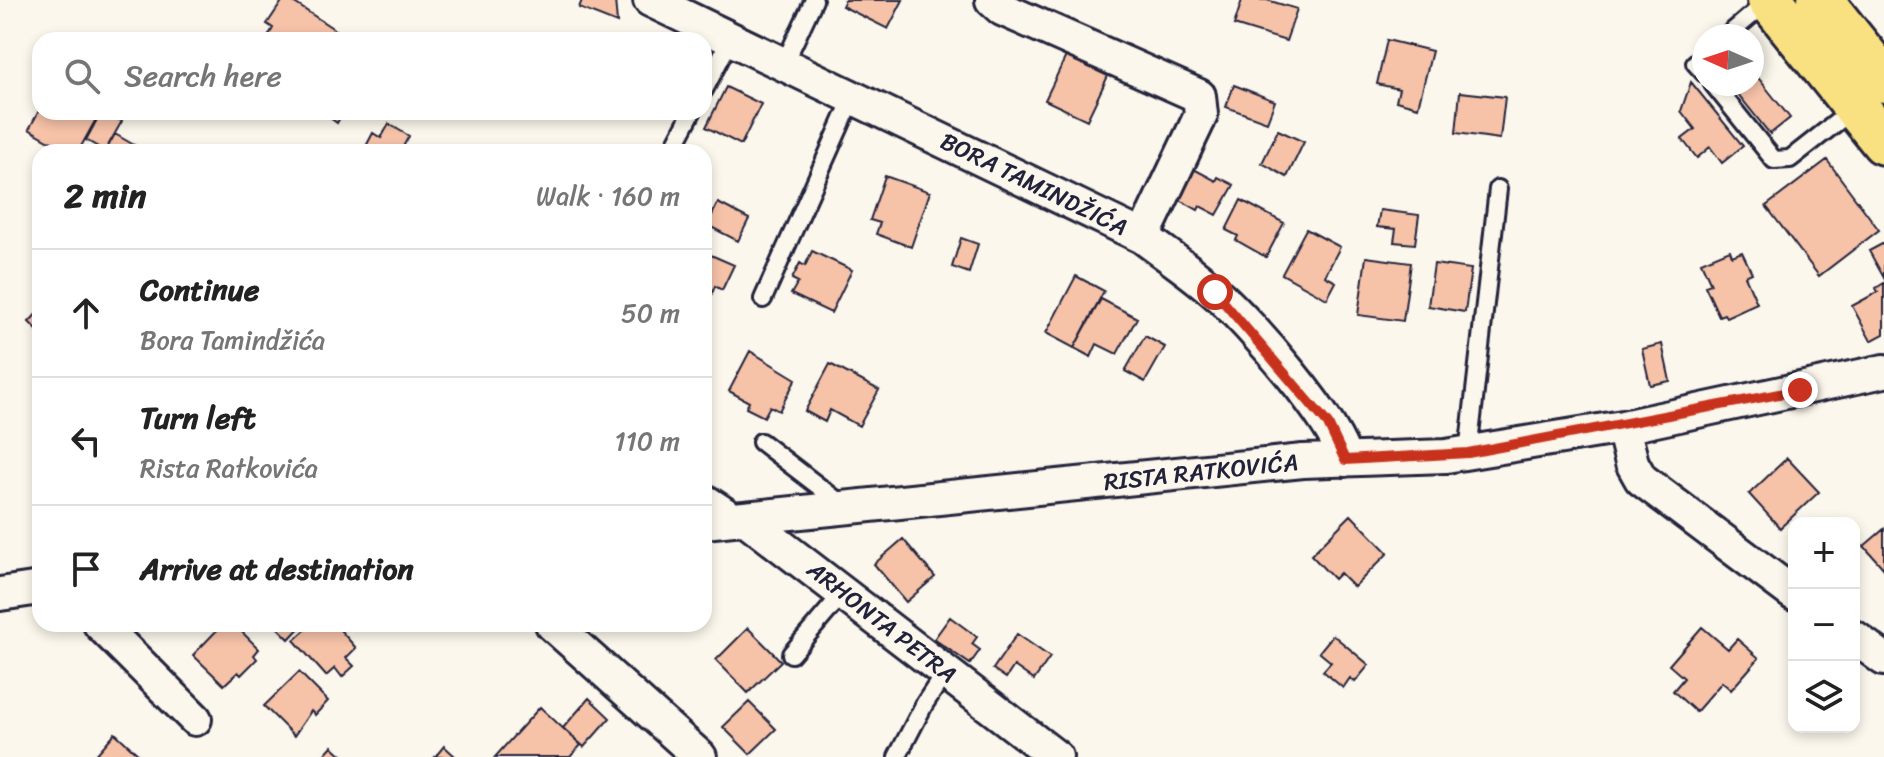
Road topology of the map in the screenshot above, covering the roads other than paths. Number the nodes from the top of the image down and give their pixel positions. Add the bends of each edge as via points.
1 (650, 0) edge
2 (814, 0) edge
3 (992, 0) edge
4 (1769, 0) edge
5 (1820, 0) edge
6 (1741, 24) edge
7 (1870, 34) dead end
8 (731, 38) junction
9 (1884, 54) edge
10 (784, 64) junction
11 (712, 75) edge
12 (1870, 93) edge
13 (1723, 96) edge
14 (853, 97) junction
15 (688, 120) edge
16 (1884, 142) edge
17 (675, 144) edge
18 (1498, 189) dead end
19 (1143, 237) junction
20 (763, 299) dead end
21 (1884, 371) edge
22 (1623, 427) junction
23 (761, 442) dead end
24 (1468, 453) junction
25 (1345, 460) junction
26 (712, 496) edge
27 (847, 508) junction
28 (746, 519) junction
29 (712, 521) edge
30 (32, 589) edge
31 (1788, 589) edge
32 (844, 592) junction
33 (0, 594) edge
34 (108, 632) edge
35 (561, 632) edge
36 (1860, 641) edge
37 (791, 654) dead end
38 (1884, 659) edge
39 (946, 671) junction
40 (195, 719) dead end
41 (700, 757) edge
42 (897, 757) edge
43 (1056, 757) edge

1 - 8 street, BORA TAMINDŽIĆA
2 - 10 lane
3 - 19 street via 1199,96 1201,115
4 - 6 lane
4 - 12 main road
5 - 12 main road
7 - 9 lane
8 - 10 street, BORA TAMINDŽIĆA
8 - 11 lane
10 - 14 street, BORA TAMINDŽIĆA
12 - 13 lane via 1790,159 1774,160
12 - 16 main road
14 - 19 street, BORA TAMINDŽIĆA
14 - 20 lane
15 - 17 lane
18 - 24 lane
19 - 25 street, BORA TAMINDŽIĆA via 1240,317 1328,424
21 - 22 street, RISTA RATKOVIĆA
22 - 24 street, RISTA RATKOVIĆA
22 - 31 street via 1641,479
23 - 27 lane
24 - 25 street, RISTA RATKOVIĆA
25 - 27 street, RISTA RATKOVIĆA
26 - 28 lane, ARHONTA PETRA
27 - 28 street, RISTA RATKOVIĆA
28 - 29 street, RISTA RATKOVIĆA
28 - 32 street, ARHONTA PETRA
30 - 33 street
32 - 37 lane
32 - 39 street, ARHONTA PETRA
34 - 40 street
35 - 41 street
36 - 38 street
39 - 42 lane
39 - 43 street, ARHONTA PETRA

